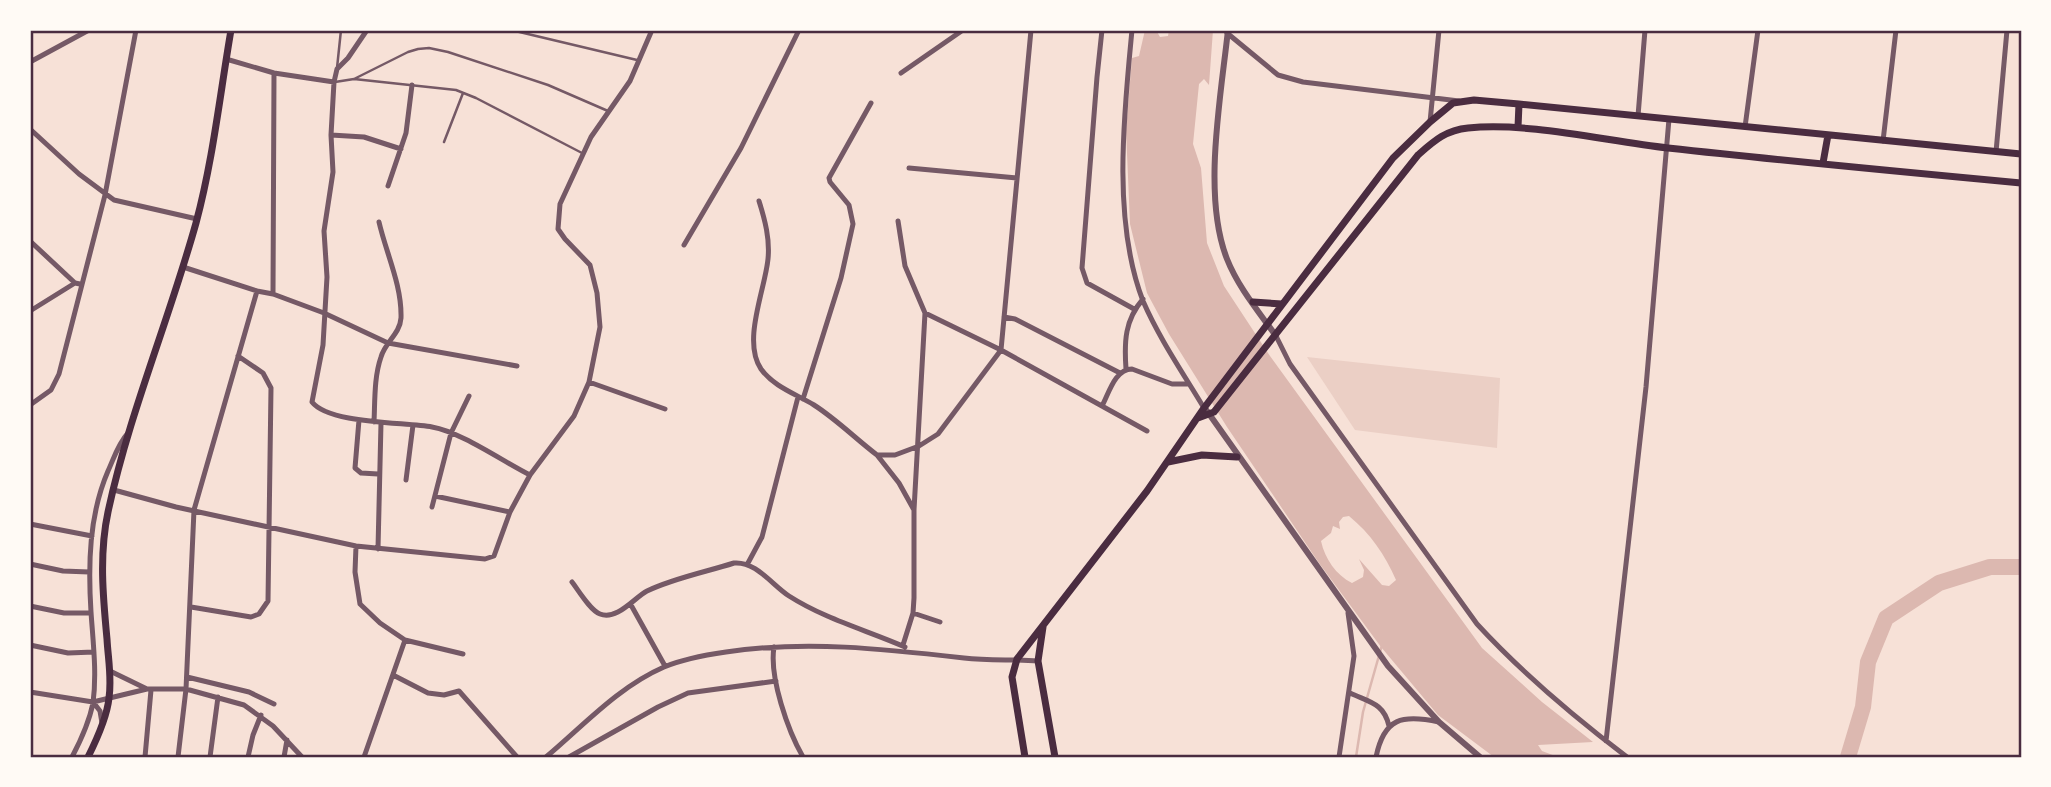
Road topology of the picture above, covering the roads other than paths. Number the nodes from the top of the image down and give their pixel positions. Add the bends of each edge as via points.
1 (89, 30) edge
2 (136, 30) edge
3 (230, 30) edge
4 (341, 30) edge
5 (366, 30) edge
6 (511, 30) edge
7 (652, 30) edge
8 (799, 30) edge
9 (963, 30) edge
10 (1031, 30) edge
11 (1102, 30) edge
12 (1132, 30) edge
13 (1439, 30) edge
14 (1645, 30) edge
15 (1758, 30) edge
16 (1896, 30) edge
17 (2007, 30) edge
18 (1228, 32) edge
19 (226, 60) junction
20 (640, 60) junction
21 (30, 62) edge
22 (337, 69) junction
23 (901, 72) dead end
24 (274, 73) junction
25 (354, 79) junction
26 (334, 82) junction
27 (412, 85) junction
28 (463, 93) junction
29 (1433, 96) junction
30 (1459, 101) junction
31 (871, 103) dead end
32 (1519, 104) junction
33 (608, 111) junction
34 (1638, 116) junction
35 (1669, 119) junction
36 (1430, 122) junction
37 (1518, 127) junction
38 (1745, 127) junction
39 (30, 129) edge
40 (331, 135) junction
41 (1828, 135) junction
42 (1882, 141) junction
43 (444, 142) dead end
44 (1667, 148) junction
45 (401, 149) junction
46 (1996, 152) junction
47 (582, 153) junction
48 (2021, 154) edge
49 (1823, 163) junction
50 (909, 168) dead end
51 (1017, 178) junction
52 (2021, 183) edge
53 (388, 186) dead end
54 (105, 195) junction
55 (759, 201) dead end
56 (197, 219) junction
57 (898, 221) dead end
58 (379, 222) dead end
59 (30, 241) edge
60 (684, 245) dead end
61 (183, 267) junction
62 (78, 284) junction
63 (257, 291) junction
64 (273, 294) junction
65 (1143, 299) junction
66 (1253, 302) junction
67 (1282, 304) junction
68 (1134, 309) junction
69 (30, 311) edge
70 (324, 313) junction
71 (926, 313) junction
72 (1004, 317) junction
73 (1267, 324) junction
74 (1276, 336) junction
75 (388, 343) junction
76 (1000, 350) junction
77 (238, 356) junction
78 (517, 366) dead end
79 (1126, 369) junction
80 (1119, 373) junction
81 (589, 382) junction
82 (1189, 384) junction
83 (469, 396) dead end
84 (800, 398) junction
85 (30, 405) edge
86 (1102, 406) junction
87 (1209, 409) junction
88 (665, 410) dead end
89 (359, 420) junction
90 (377, 423) junction
91 (414, 425) junction
92 (130, 431) junction
93 (1147, 431) dead end
94 (451, 433) junction
95 (919, 446) junction
96 (877, 455) junction
97 (1237, 457) junction
98 (1168, 463) junction
99 (378, 474) junction
100 (530, 475) junction
101 (406, 480) dead end
102 (114, 490) junction
103 (435, 496) junction
104 (432, 507) dead end
105 (194, 510) junction
106 (914, 510) junction
107 (510, 512) junction
108 (30, 523) edge
109 (268, 528) junction
110 (92, 537) junction
111 (356, 546) junction
112 (378, 549) junction
113 (30, 564) edge
114 (748, 564) junction
115 (89, 572) junction
116 (572, 582) dead end
117 (631, 605) junction
118 (30, 606) edge
119 (191, 607) junction
120 (91, 613) junction
121 (913, 613) junction
122 (1348, 613) junction
123 (940, 622) dead end
124 (1043, 625) junction
125 (405, 640) junction
126 (30, 645) edge
127 (903, 645) junction
128 (774, 647) junction
129 (914, 651) junction
130 (94, 652) junction
131 (463, 654) dead end
132 (1017, 659) junction
133 (1038, 661) junction
134 (665, 666) junction
135 (110, 671) junction
136 (393, 675) junction
137 (187, 677) junction
138 (776, 681) junction
139 (149, 690) junction
140 (187, 690) junction
141 (30, 692) edge
142 (1350, 693) junction
143 (218, 697) junction
144 (109, 699) junction
145 (93, 702) junction
146 (274, 704) dead end
147 (261, 715) junction
148 (1439, 722) junction
149 (102, 723) junction
150 (1389, 726) junction
151 (286, 740) junction
152 (1606, 741) junction
153 (88, 756) edge
154 (72, 757) edge
155 (97, 757) edge
156 (145, 757) edge
157 (178, 757) edge
158 (210, 757) edge
159 (248, 757) edge
160 (284, 757) edge
161 (302, 757) edge
162 (363, 757) edge
163 (517, 757) edge
164 (546, 757) edge
165 (569, 757) edge
166 (803, 757) edge
167 (1025, 757) edge
168 (1055, 757) edge
169 (1339, 757) edge
170 (1376, 757) edge
171 (1480, 757) edge
172 (1627, 757) edge

1 - 21 street
2 - 54 street
3 - 19 main road
4 - 22 lane
5 - 22 street
6 - 20 lane
7 - 20 street
8 - 60 street via 741,148
9 - 23 street
10 - 51 street
11 - 68 street via 1082,268 1087,283
12 - 65 street via 1123,150 1125,213
13 - 29 street
14 - 34 street
15 - 38 street
16 - 42 street
17 - 46 street
18 - 29 street via 1278,75
18 - 66 street via 1216,149 1216,205 1226,256
19 - 24 street
19 - 56 main road
20 - 33 street
22 - 26 street
24 - 26 street
24 - 64 street
25 - 26 lane
25 - 27 lane
25 - 33 lane via 408,52 429,48 537,81
26 - 40 street
27 - 28 lane
27 - 45 street
28 - 43 lane
28 - 47 lane
29 - 30 street
29 - 36 street
30 - 32 main road
30 - 36 main road
31 - 84 street via 829,178 849,205 853,224 841,278
32 - 34 main road
32 - 37 main road
33 - 47 street
34 - 35 main road
35 - 38 main road
35 - 44 street
36 - 67 main road via 1393,159
37 - 44 main road
37 - 74 main road via 1467,128 1439,136 1418,155
38 - 41 main road
39 - 54 street
40 - 45 street via 364,137
40 - 70 street
41 - 42 main road
41 - 49 main road
42 - 46 main road
44 - 49 main road
44 - 152 street via 1646,387
45 - 53 street
46 - 48 main road
47 - 81 street via 557,218 560,233 590,265 597,293 600,327
49 - 52 main road
50 - 51 street
51 - 72 street
54 - 56 street
54 - 62 street
55 - 84 street via 768,234 768,258 754,351 765,373
56 - 61 main road
57 - 71 street via 905,266
58 - 75 street via 397,285 401,319
59 - 62 street
61 - 63 street
61 - 92 main road
62 - 69 street
62 - 85 street via 55,382 44,397
63 - 64 street
63 - 77 street
64 - 70 street
65 - 68 street
65 - 82 street
66 - 67 main road
66 - 73 street
67 - 73 main road
68 - 79 street via 1126,331
70 - 75 street
70 - 89 street via 312,401 317,408
71 - 76 street
71 - 95 street
72 - 76 street
72 - 80 street
73 - 74 street
73 - 87 main road
74 - 87 main road
74 - 152 street via 1290,364 1477,624 1513,663
75 - 78 street
75 - 90 street via 378,367
76 - 86 street
76 - 95 street via 938,434
77 - 105 street
77 - 109 street via 263,373 271,388
79 - 80 street
79 - 82 street via 1172,384
80 - 86 street
81 - 88 street
81 - 100 street via 574,416
82 - 87 street
83 - 94 street
84 - 96 street
84 - 114 street via 762,537
86 - 93 street
87 - 97 street
87 - 98 main road
89 - 90 street
89 - 99 street via 355,468 360,473
90 - 91 street
90 - 99 street
91 - 94 street
91 - 101 street
92 - 102 main road
92 - 110 street via 121,440 103,482
94 - 100 street
94 - 103 street
95 - 96 street via 895,455
95 - 106 street
96 - 106 street
97 - 98 main road via 1202,454
97 - 122 street
98 - 124 main road
99 - 112 street
100 - 107 street
102 - 105 street
102 - 135 main road via 103,539 102,571
103 - 104 street
103 - 107 street
105 - 109 street
105 - 119 street
106 - 121 street
107 - 112 street via 496,554 485,559
108 - 110 street
109 - 111 street
109 - 119 street via 269,593 263,611 251,617
110 - 115 street
111 - 112 street
111 - 125 street via 360,604
113 - 115 street
114 - 117 street via 734,563 657,587
114 - 127 street via 789,596 825,616
115 - 120 street
116 - 117 street via 603,615
117 - 134 street
118 - 120 street
119 - 137 street
120 - 130 street
121 - 123 street
121 - 127 street
122 - 142 street via 1354,656
122 - 148 street
124 - 132 main road
124 - 133 main road
125 - 131 street
125 - 136 street
126 - 130 street via 58,652
127 - 129 street
128 - 129 street
128 - 134 street via 711,654
128 - 138 street
129 - 132 street via 982,660
130 - 145 street
132 - 133 street
132 - 167 main road via 1012,677
133 - 168 main road
134 - 164 street via 614,698
135 - 139 street
135 - 144 main road
136 - 162 street
136 - 163 street via 428,693 459,691
137 - 140 street
137 - 146 street via 249,692
138 - 165 street via 688,693
138 - 166 street
139 - 140 street
139 - 144 street
139 - 156 street
140 - 143 street
140 - 157 street
141 - 145 street
142 - 150 street via 1384,711
142 - 169 street
143 - 147 street
143 - 158 street
144 - 145 street
144 - 149 main road
145 - 149 street
145 - 154 street
147 - 151 street
147 - 159 street
148 - 150 street via 1412,718
148 - 171 street
149 - 153 main road
150 - 170 street
151 - 160 street
151 - 161 street
152 - 172 street
153 - 155 street

